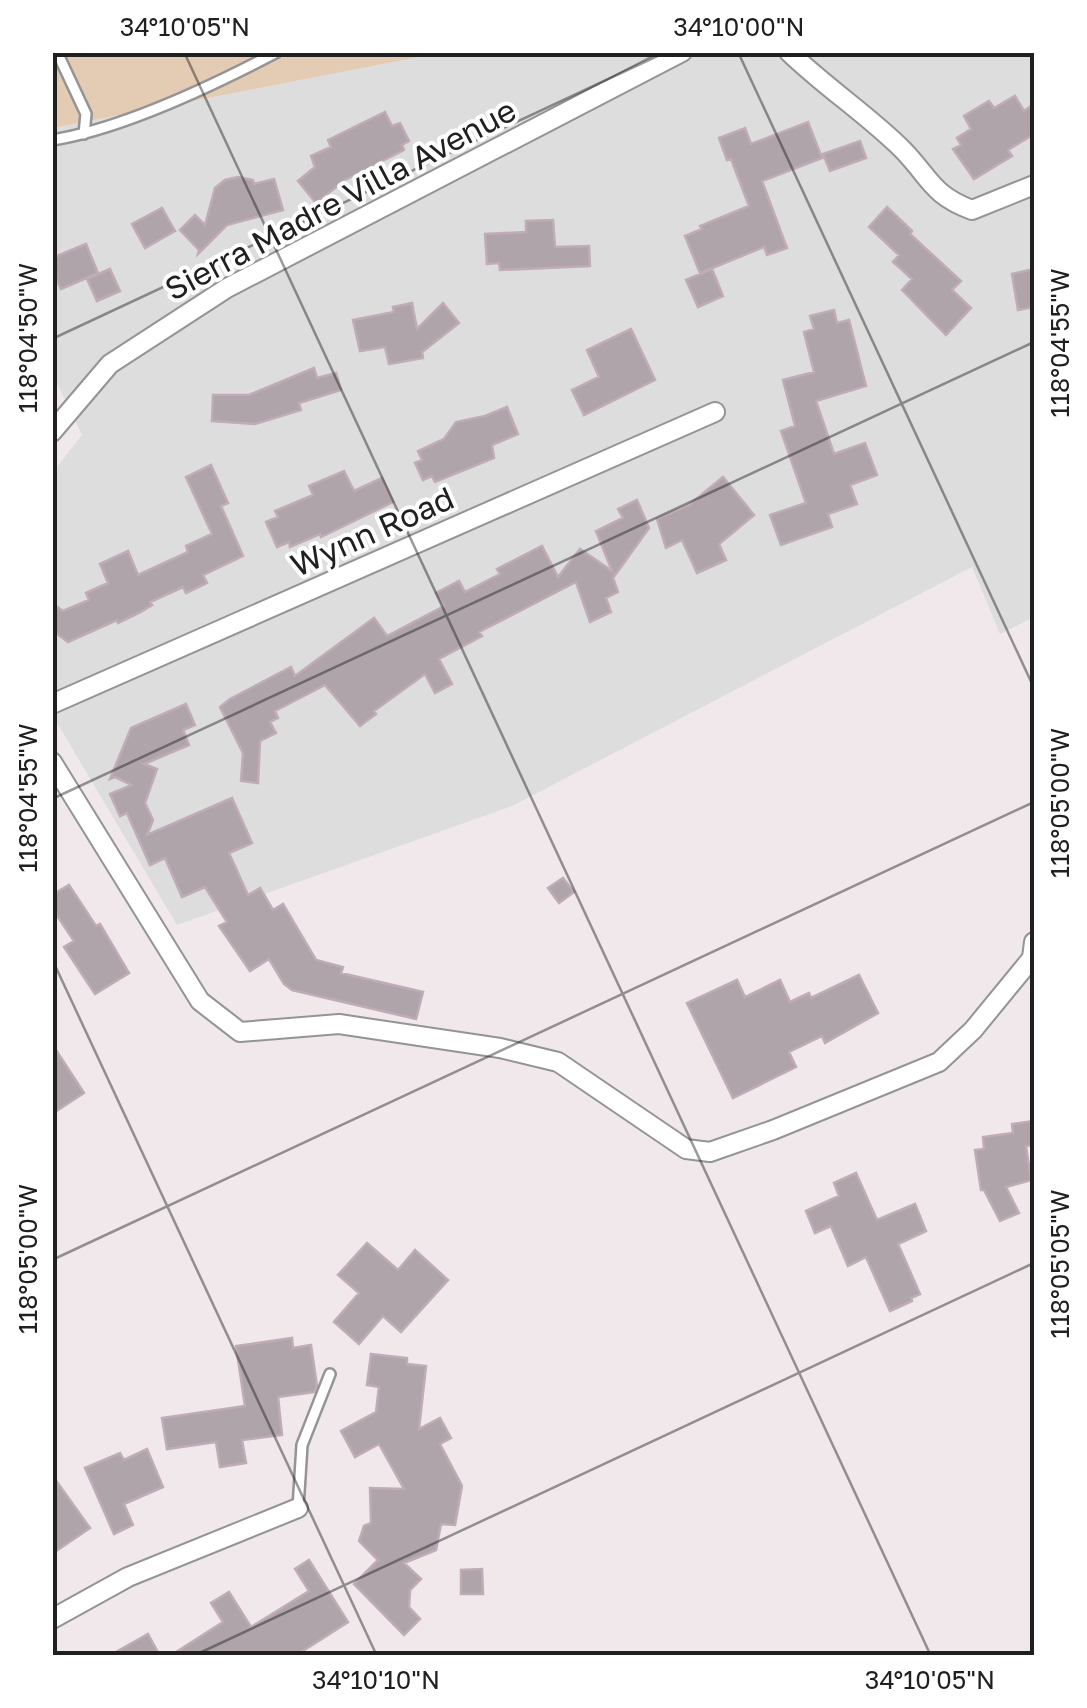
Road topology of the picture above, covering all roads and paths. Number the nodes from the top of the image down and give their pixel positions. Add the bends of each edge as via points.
1 (57, 52) edge
2 (277, 52) edge
3 (682, 52) edge
4 (789, 52) edge
5 (84, 134) junction
6 (52, 140) edge
7 (1034, 185) edge
8 (715, 412) dead end
9 (52, 432) edge
10 (52, 704) edge
11 (52, 762) edge
12 (1034, 942) edge
13 (330, 1374) dead end
14 (298, 1508) joint
15 (52, 1619) edge

1 - 5 lane via 86,114
2 - 5 lane
3 - 9 street, Sierra Madre Villa Avenue via 227,288 110,364
4 - 7 street via 902,149 946,201 972,210
5 - 6 lane
8 - 10 street, Wynn Road
11 - 12 street via 200,1001 240,1032 339,1024 520,1052 558,1062 686,1148 710,1152 939,1062 1032,958
13 - 14 lane via 302,1444
14 - 15 street via 128,1576

